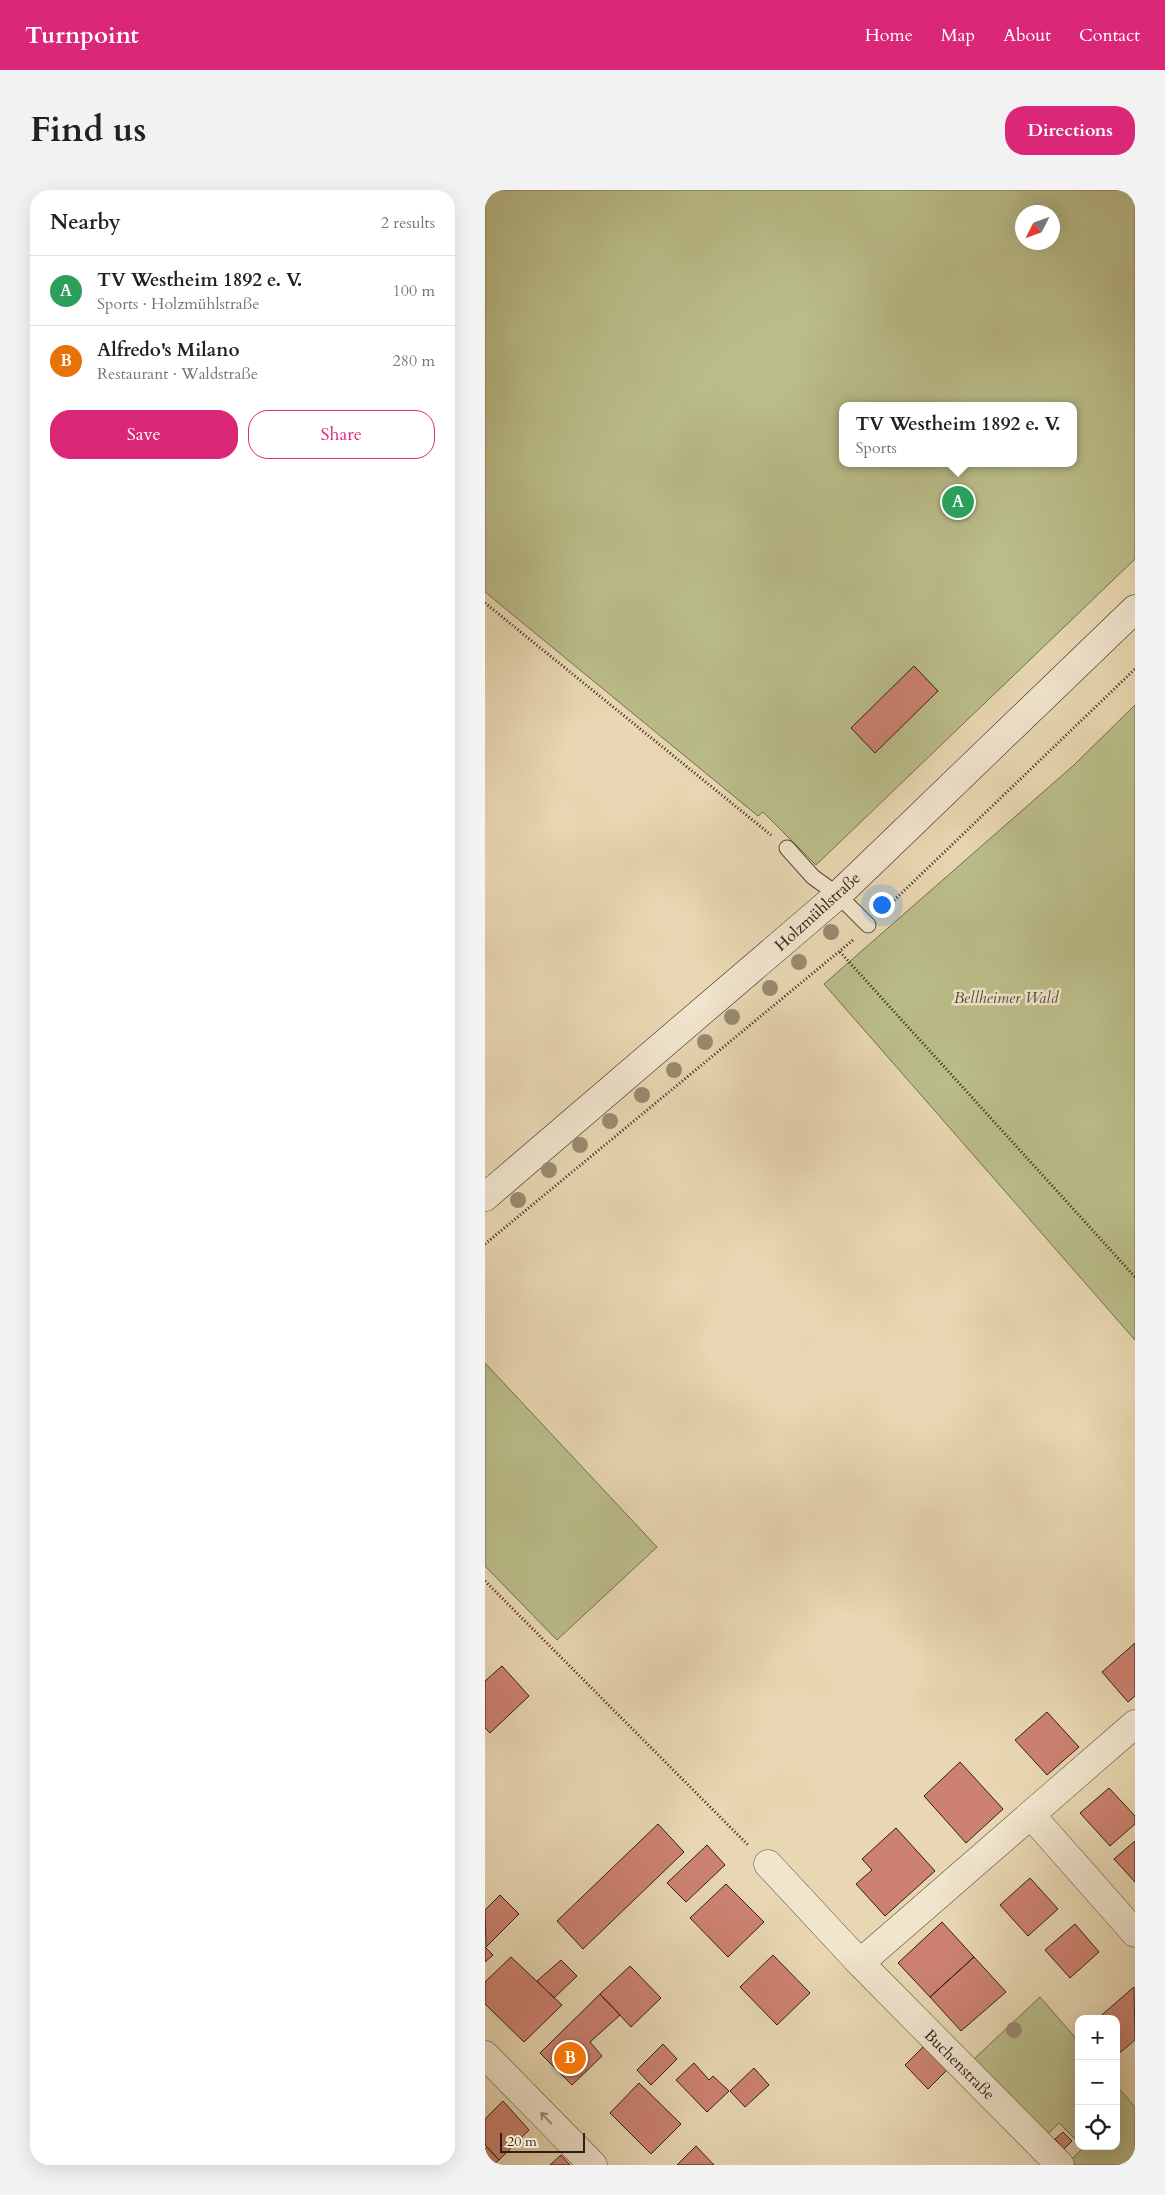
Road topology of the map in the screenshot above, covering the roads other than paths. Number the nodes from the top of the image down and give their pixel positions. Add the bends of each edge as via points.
1 (1135, 610) edge
2 (787, 848) road end
3 (838, 894) junction
4 (868, 925) road end
5 (485, 1197) edge
6 (1135, 1724) edge
7 (1031, 1815) junction
8 (768, 1864) road end
9 (1135, 1933) edge
10 (860, 1963) junction
11 (486, 2059) edge
12 (593, 2165) edge
13 (1060, 2165) edge

1 - 3 street, Holzmühlstraße
2 - 3 lane via 813,877
3 - 4 lane
3 - 5 street, Holzmühlstraße
6 - 7 street
7 - 9 street
7 - 10 street
8 - 10 street, Buchenstraße
10 - 13 street, Buchenstraße
12 -> 11 street

